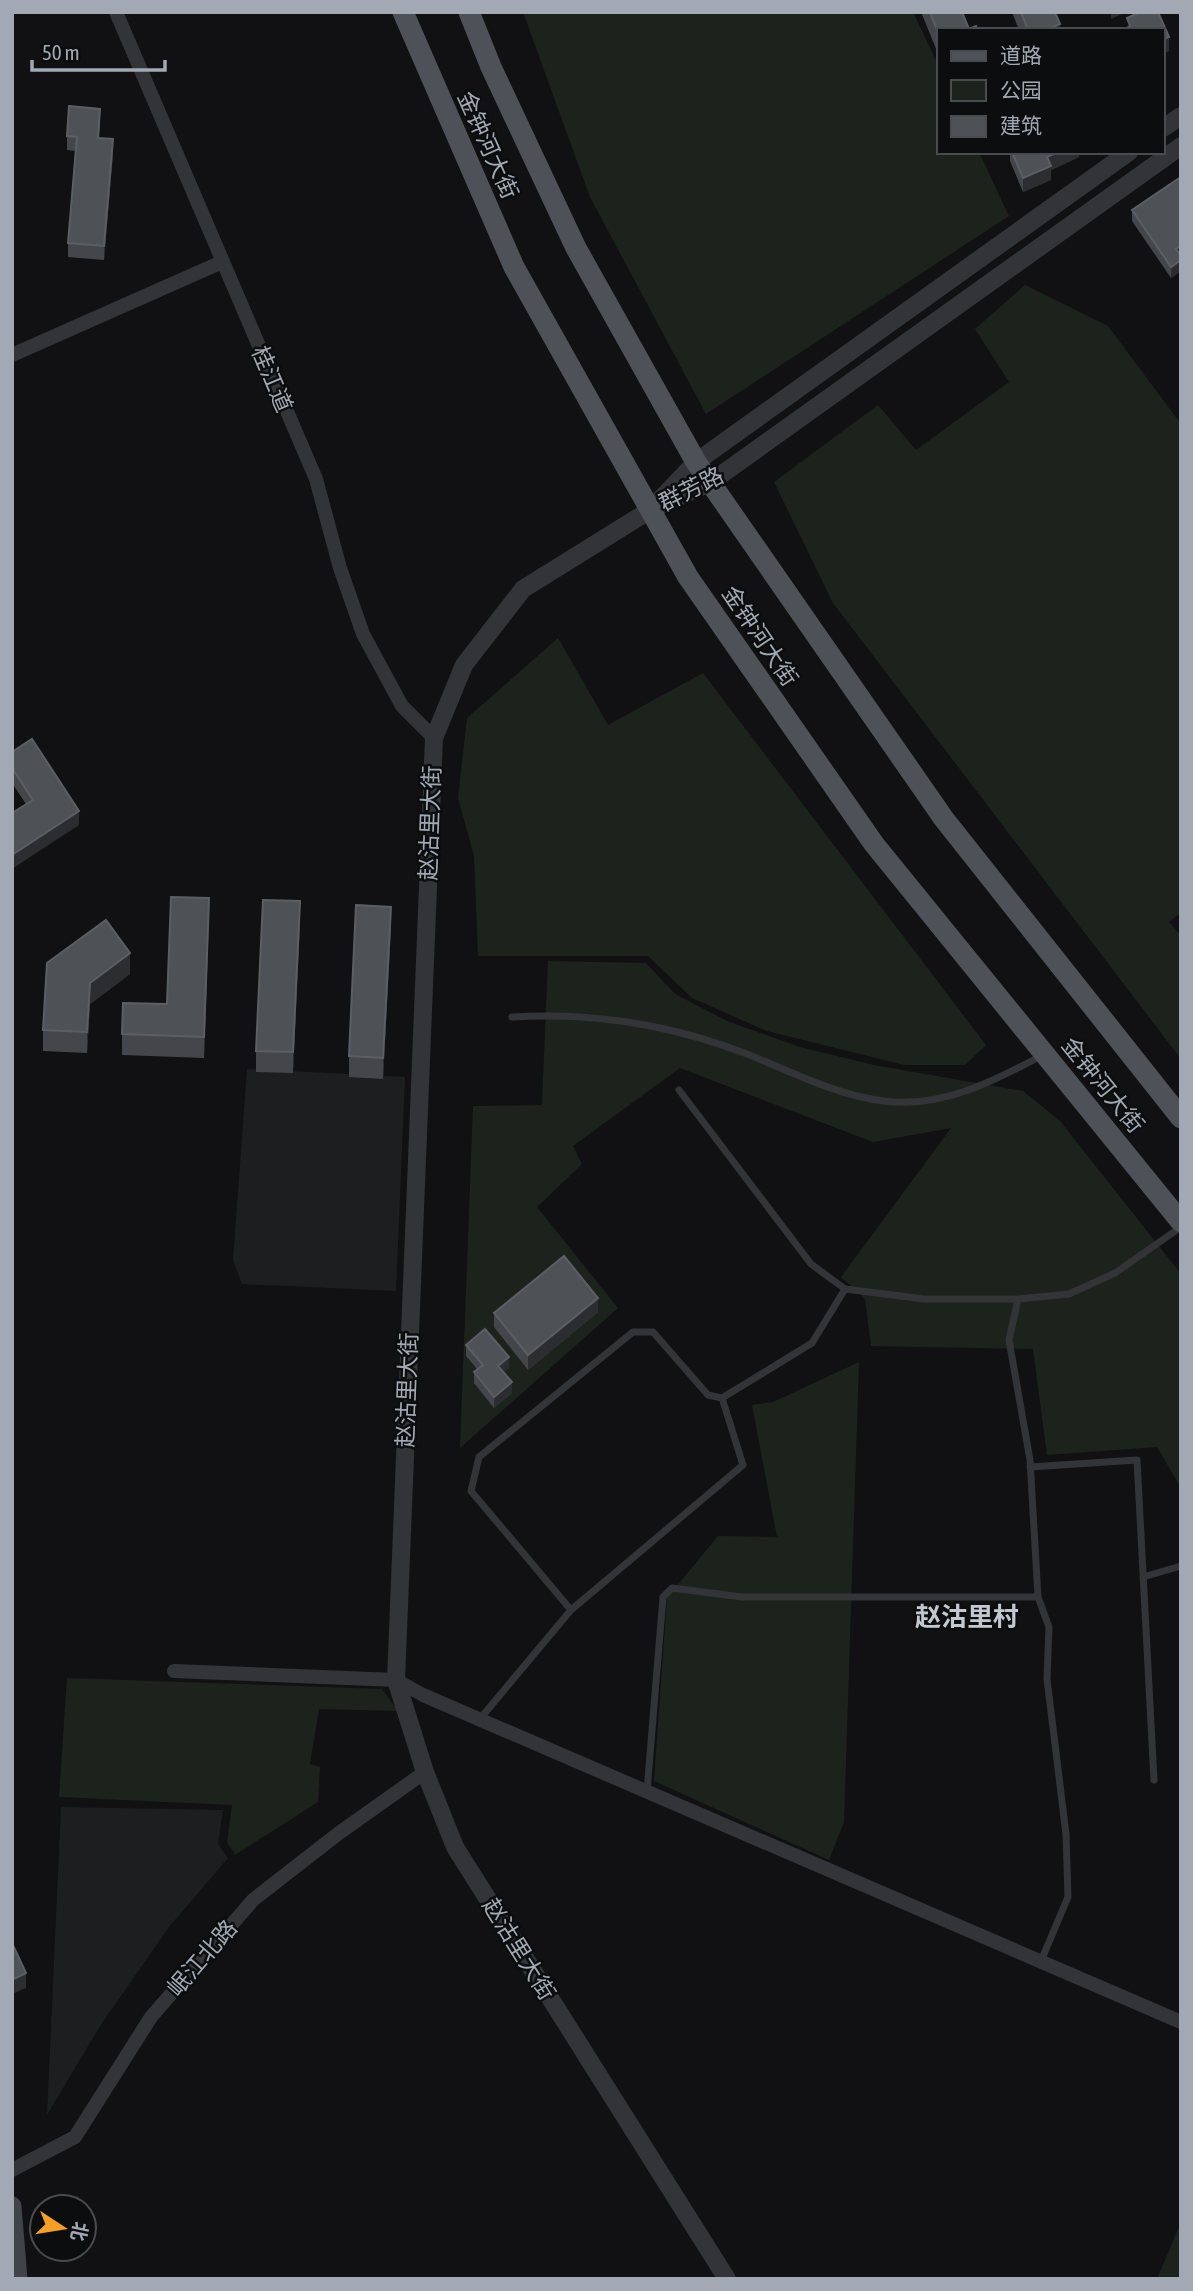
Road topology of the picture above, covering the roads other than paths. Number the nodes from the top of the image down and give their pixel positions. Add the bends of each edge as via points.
1 (116, 12) edge
2 (403, 12) edge
3 (469, 12) edge
4 (1181, 116) edge
5 (1165, 127) edge
6 (1181, 146) edge
7 (1126, 154) edge
8 (222, 262) junction
9 (12, 355) edge
10 (696, 462) junction
11 (711, 482) junction
12 (650, 510) junction
13 (434, 738) junction
14 (512, 1017) dead end
15 (1044, 1055) junction
16 (679, 1090) dead end
17 (1181, 1118) edge
18 (1181, 1225) edge
19 (845, 1289) junction
20 (1018, 1299) junction
21 (722, 1398) junction
22 (1030, 1467) junction
23 (1181, 1566) edge
24 (1143, 1577) junction
25 (1038, 1597) junction
26 (571, 1609) junction
27 (174, 1671) dead end
28 (396, 1680) junction
29 (480, 1720) junction
30 (425, 1772) junction
31 (1154, 1780) dead end
32 (647, 1792) junction
33 (1041, 1962) junction
34 (1181, 2022) edge
35 (12, 2170) edge
36 (12, 2206) edge
37 (15, 2267) edge
38 (18, 2279) edge
39 (727, 2279) edge

1 - 8 street, 桂江道
2 - 12 main road, 金钟河大街 via 514,267
3 - 10 main road, 金钟河大街 via 576,248
4 - 5 street
6 - 11 street, 群芳路
7 - 10 street, 群芳路
8 - 9 street
8 - 13 street, 桂江道 via 316,479 363,634 402,706
10 - 11 main road, 金钟河大街
10 - 12 street, 群芳路
11 - 12 street, 群芳路
11 - 17 main road, 金钟河大街 via 944,819
12 - 13 street, 赵沽里大街 via 523,589 464,665
12 - 15 main road, 金钟河大街 via 734,646 874,844
13 - 28 street, 赵沽里大街
14 - 15 lane via 593,1017 649,1025 884,1101 935,1099 978,1089
15 - 18 main road, 金钟河大街
16 - 19 lane via 811,1264
18 - 20 lane via 1115,1273 1092,1284 1069,1294
19 - 20 lane via 924,1299
19 - 21 lane via 811,1343
20 - 22 lane via 1009,1340
21 - 26 lane via 743,1465
21 - 26 lane via 708,1395 653,1332 633,1332 479,1457 471,1491
22 - 24 lane via 1137,1460
22 - 25 lane
23 - 24 lane
24 - 31 lane
25 - 32 lane via 742,1597 672,1588 663,1597
25 - 33 lane via 1049,1627 1047,1679 1066,1834 1068,1897
26 - 29 lane
27 - 28 street
28 - 29 street
28 - 30 street, 赵沽里大街
29 - 32 street
30 - 35 street, 岷江北路 via 253,1900 151,2017 75,2137
30 - 39 street, 赵沽里大街 via 455,1847
32 - 33 street
33 - 34 street
36 - 37 main road
37 - 38 main road

